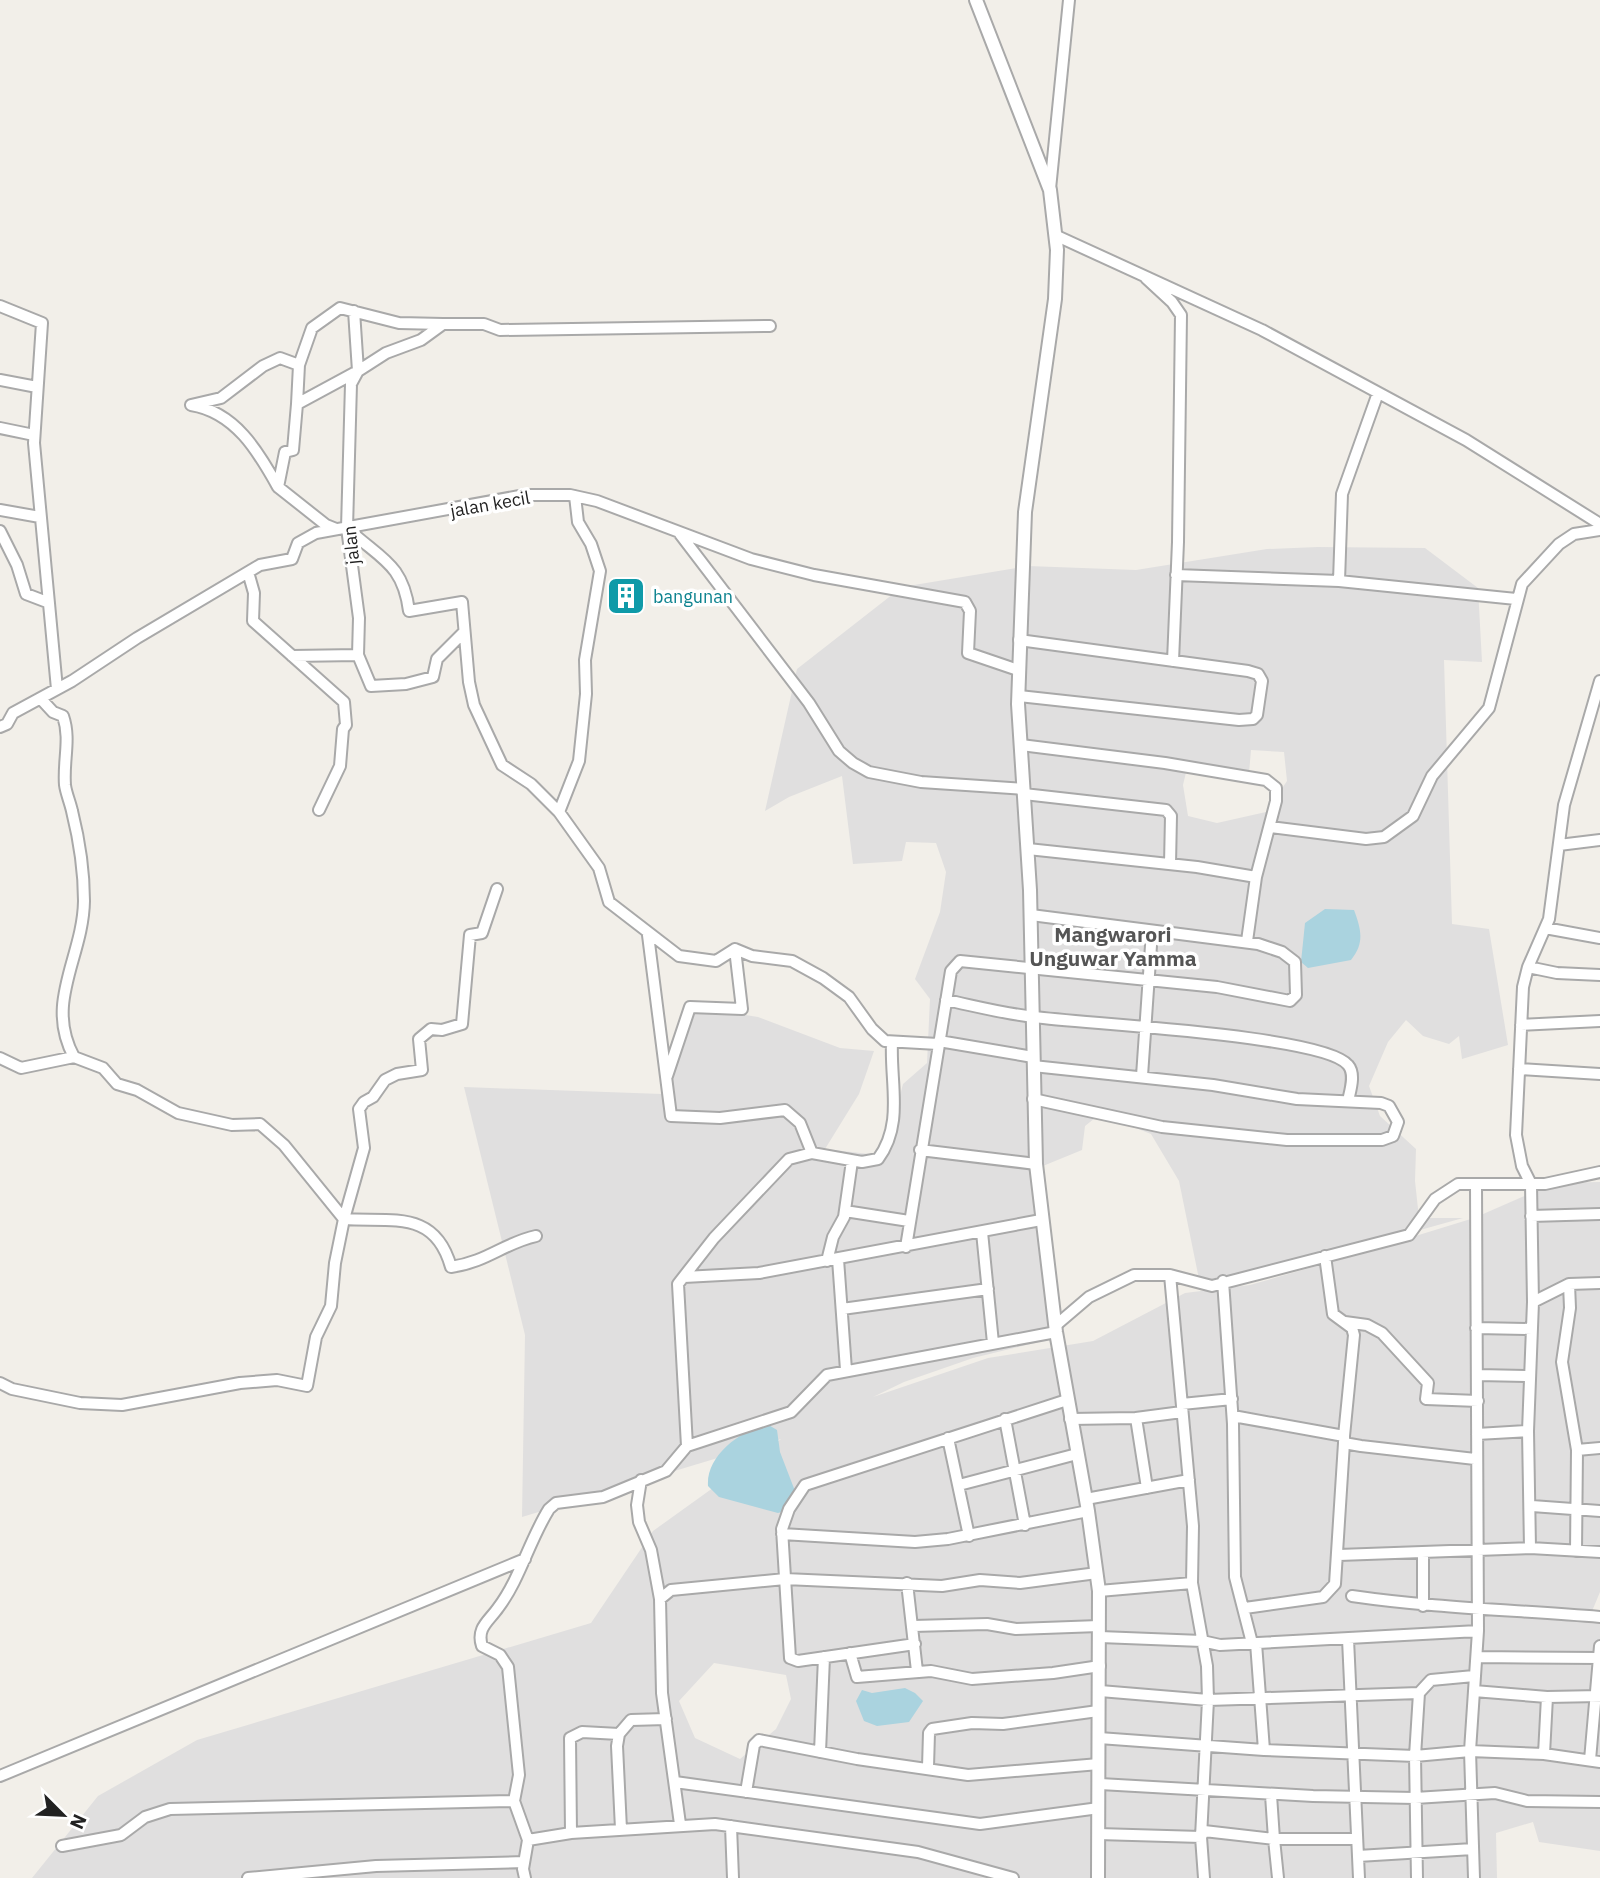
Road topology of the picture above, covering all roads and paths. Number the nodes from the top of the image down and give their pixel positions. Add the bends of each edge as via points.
1 (976, 0) edge
2 (1069, 0) edge
3 (1050, 190) junction
4 (1057, 236) junction
5 (1138, 271) junction
6 (1, 310) edge
7 (354, 311) junction
8 (443, 324) junction
9 (770, 326) dead end
10 (299, 365) junction
11 (358, 371) junction
12 (0, 380) edge
13 (37, 387) junction
14 (1378, 393) junction
15 (297, 404) junction
16 (0, 428) edge
17 (34, 435) junction
18 (278, 487) junction
19 (575, 496) junction
20 (0, 510) edge
21 (40, 517) junction
22 (1600, 524) edge
23 (341, 528) junction
24 (1600, 530) edge
25 (0, 531) edge
26 (680, 534) junction
27 (248, 572) junction
28 (1177, 575) junction
29 (1339, 581) junction
30 (1516, 599) junction
31 (47, 602) junction
32 (463, 633) junction
33 (1019, 640) junction
34 (358, 655) junction
35 (292, 656) junction
36 (1172, 661) junction
37 (1018, 670) junction
38 (1600, 681) edge
39 (57, 689) junction
40 (1019, 696) junction
41 (41, 699) junction
42 (0, 713) edge
43 (13, 713) junction
44 (0, 727) edge
45 (1020, 745) junction
46 (1024, 791) junction
47 (319, 810) dead end
48 (559, 812) junction
49 (1270, 827) junction
50 (1600, 840) edge
51 (1559, 845) junction
52 (1028, 849) junction
53 (1170, 864) junction
54 (1256, 877) junction
55 (497, 889) dead end
56 (1031, 915) junction
57 (1545, 928) junction
58 (1152, 931) junction
59 (648, 935) junction
60 (1600, 938) edge
61 (1247, 941) junction
62 (735, 949) junction
63 (1528, 967) junction
64 (1032, 968) junction
65 (1600, 975) edge
66 (1150, 981) junction
67 (946, 1000) junction
68 (1032, 1017) junction
69 (1600, 1021) edge
70 (1521, 1025) junction
71 (1147, 1027) junction
72 (939, 1042) junction
73 (892, 1043) junction
74 (74, 1057) junction
75 (0, 1058) edge
76 (1033, 1061) junction
77 (1520, 1069) junction
78 (1600, 1074) edge
79 (1142, 1076) junction
80 (666, 1079) junction
81 (1033, 1099) junction
82 (1348, 1101) junction
83 (920, 1150) junction
84 (812, 1153) junction
85 (852, 1161) junction
86 (1036, 1164) junction
87 (1600, 1172) edge
88 (1531, 1184) junction
89 (1476, 1185) junction
90 (845, 1210) junction
91 (1600, 1214) edge
92 (1531, 1216) junction
93 (344, 1219) junction
94 (1041, 1220) junction
95 (909, 1221) junction
96 (982, 1232) junction
97 (536, 1236) dead end
98 (906, 1247) junction
99 (1325, 1256) junction
100 (832, 1260) junction
101 (1170, 1275) junction
102 (684, 1277) junction
103 (1223, 1281) junction
104 (1600, 1283) edge
105 (1569, 1284) junction
106 (988, 1289) junction
107 (1533, 1302) junction
108 (842, 1310) junction
109 (1345, 1322) junction
110 (1476, 1328) junction
111 (1055, 1329) junction
112 (1532, 1329) junction
113 (993, 1343) junction
114 (846, 1370) junction
115 (1478, 1375) junction
116 (1530, 1376) junction
117 (0, 1383) edge
118 (1232, 1399) junction
119 (1067, 1400) junction
120 (1478, 1401) junction
121 (1182, 1408) junction
122 (1233, 1416) junction
123 (1136, 1418) junction
124 (1005, 1419) junction
125 (1070, 1419) junction
126 (1528, 1431) junction
127 (1477, 1434) junction
128 (948, 1438) junction
129 (1344, 1440) junction
130 (687, 1446) junction
131 (1600, 1448) edge
132 (1577, 1450) junction
133 (1077, 1454) junction
134 (1475, 1459) junction
135 (1015, 1471) junction
136 (641, 1480) junction
137 (1189, 1480) junction
138 (958, 1485) junction
139 (1147, 1488) junction
140 (1087, 1505) junction
141 (1532, 1506) junction
142 (1600, 1510) edge
143 (1578, 1511) junction
144 (1025, 1525) junction
145 (782, 1534) junction
146 (970, 1536) junction
147 (1530, 1548) junction
148 (1478, 1551) junction
149 (1576, 1551) junction
150 (1600, 1552) edge
151 (1423, 1553) junction
152 (1339, 1555) junction
153 (525, 1559) junction
154 (1097, 1573) junction
155 (785, 1579) junction
156 (907, 1583) junction
157 (1192, 1583) junction
158 (1100, 1591) junction
159 (1352, 1596) dead end
160 (660, 1598) junction
161 (1423, 1606) junction
162 (1477, 1606) junction
163 (1245, 1608) junction
164 (1600, 1616) edge
165 (913, 1626) junction
166 (1478, 1631) junction
167 (1100, 1632) junction
168 (1348, 1639) junction
169 (1202, 1641) junction
170 (1254, 1643) junction
171 (915, 1644) junction
172 (1600, 1646) edge
173 (850, 1653) junction
174 (824, 1657) junction
175 (1477, 1657) junction
176 (1599, 1659) edge
177 (1100, 1666) junction
178 (917, 1671) junction
179 (1475, 1676) junction
180 (1100, 1691) junction
181 (1474, 1691) junction
182 (1419, 1693) junction
183 (1351, 1695) junction
184 (1598, 1696) edge
185 (1547, 1697) junction
186 (1261, 1698) junction
187 (1208, 1700) junction
188 (1098, 1711) junction
189 (666, 1719) junction
190 (619, 1734) junction
191 (1099, 1738) junction
192 (1206, 1745) junction
193 (1265, 1750) junction
194 (1354, 1751) junction
195 (1470, 1751) junction
196 (820, 1752) junction
197 (1544, 1754) junction
198 (1415, 1756) junction
199 (1595, 1761) edge
200 (1099, 1764) junction
201 (928, 1767) junction
202 (0, 1776) edge
203 (675, 1782) junction
204 (1100, 1784) junction
205 (746, 1791) junction
206 (1205, 1792) junction
207 (1471, 1793) junction
208 (1271, 1796) junction
209 (1357, 1797) junction
210 (1415, 1798) junction
211 (513, 1801) junction
212 (1600, 1802) edge
213 (1099, 1808) junction
214 (680, 1824) junction
215 (731, 1826) junction
216 (621, 1829) junction
217 (571, 1833) junction
218 (1098, 1834) junction
219 (1201, 1837) junction
220 (1274, 1839) junction
221 (1357, 1839) junction
222 (528, 1840) junction
223 (62, 1846) dead end
224 (1473, 1849) junction
225 (1417, 1853) junction
226 (1358, 1856) junction
227 (524, 1862) junction
228 (376, 1866) junction
229 (990, 1876) edge
230 (248, 1878) edge
231 (373, 1878) edge
232 (525, 1878) edge
233 (733, 1878) edge
234 (1013, 1878) edge
235 (1098, 1878) edge
236 (1204, 1878) edge
237 (1278, 1878) edge
238 (1359, 1878) edge
239 (1417, 1878) edge
240 (1474, 1878) edge

1 - 3 street
2 - 3 street
3 - 4 street
4 - 5 street
4 - 33 street via 1055,299 1025,512
5 - 14 street via 1262,330
5 - 28 street via 1181,315
6 - 13 street via 42,323
7 - 8 street via 399,323
7 - 10 street via 340,308 312,328
7 - 11 street, jalan
8 - 9 street via 484,324 500,330
8 - 11 street
10 - 15 street
10 - 18 street, jalan via 280,358 221,398 191,405 208,408 256,447
11 - 15 street
11 - 23 street, jalan via 351,384
12 - 13 street
13 - 17 street
14 - 22 street via 1466,440
14 - 29 street via 1342,494
15 - 18 street via 293,450 285,452
16 - 17 street
17 - 21 street
18 - 23 street, jalan via 326,525
19 - 23 street, jalan kecil via 526,495
19 - 26 street, jalan kecil
19 - 48 street via 578,522 600,571 585,660 579,761
20 - 21 street
21 - 31 street
23 - 27 street, jalan kecil via 316,533 298,543 292,558
23 - 32 street via 396,568 406,585 409,611 462,602
23 - 34 street, jalan via 359,618
24 - 30 street via 1573,534 1559,544 1522,584
25 - 31 street via 26,594
26 - 37 street, jalan kecil via 814,575 965,602 970,611 968,653
26 - 46 street via 839,751 853,763 869,772 921,782
27 - 35 street via 254,593 253,621
27 - 39 street, jalan kecil
28 - 29 street
28 - 36 street
29 - 30 street
30 - 49 street via 1489,708 1432,776 1413,816 1384,837 1366,839
31 - 39 street
32 - 34 street via 437,659 433,677 406,684 372,686
32 - 48 street via 474,705 502,765 531,784
33 - 36 street
33 - 37 street
34 - 35 street
35 - 47 street via 344,702 347,713 340,766
36 - 40 street via 1258,674 1262,681 1257,715 1239,720
37 - 40 street
38 - 51 street via 1567,791
39 - 41 street, jalan kecil
40 - 45 street
41 - 43 street, jalan kecil
41 - 74 street via 63,716 68,733 65,786 81,862 81,925 61,1004 64,1037
42 - 43 street
43 - 44 street, jalan kecil
45 - 46 street
45 - 49 street via 1266,780 1276,788
46 - 52 street
46 - 53 street via 1166,810 1171,817
48 - 59 street via 599,868 609,902
49 - 54 street
50 - 51 street
51 - 57 street
52 - 53 street
52 - 56 street
53 - 54 street
54 - 61 street
55 - 93 street via 482,933 470,934 462,1024 431,1029 419,1039 422,1070 385,1080 359,1109 364,1148
56 - 58 street
56 - 64 street
57 - 60 street
57 - 63 street
58 - 61 street
58 - 66 street
59 - 62 street via 679,956 716,961
59 - 80 street
61 - 66 street via 1282,952 1294,962 1297,990 1293,999
62 - 73 street via 792,961 823,978 849,998 878,1035
62 - 80 street via 742,1009 690,1007
63 - 65 street
63 - 70 street
64 - 66 street
64 - 67 street via 960,961 951,971
64 - 68 street
66 - 71 street
67 - 68 street
67 - 72 street
68 - 71 street
68 - 76 street
69 - 70 street
70 - 77 street
71 - 79 street
71 - 82 street via 1257,1040 1337,1058 1351,1070
72 - 73 street
72 - 76 street
72 - 83 street
73 - 85 street via 895,1124 889,1144 878,1159
74 - 75 street via 22,1068
74 - 93 street via 103,1068 117,1084 178,1113 232,1125 260,1124 284,1145
76 - 79 street
76 - 81 street
77 - 78 street
77 - 88 street via 1516,1135
79 - 82 street via 1297,1099
80 - 84 street via 671,1116 720,1118 785,1110 800,1123
81 - 82 street via 1161,1127 1257,1137 1382,1140 1393,1136 1398,1122 1389,1105
81 - 86 street
83 - 86 street
83 - 95 street
84 - 85 street
84 - 102 street via 782,1164
85 - 90 street
86 - 94 street
87 - 88 street
88 - 89 street
88 - 92 street
89 - 99 street via 1458,1184 1442,1192 1409,1235
89 - 110 street
90 - 95 street
90 - 100 street
91 - 92 street
92 - 107 street
93 - 97 street via 411,1222 426,1228 444,1244 451,1267 484,1260
93 - 117 street via 331,1306 316,1337 307,1386 277,1380 240,1383 122,1405 80,1403
94 - 96 street
94 - 111 street
95 - 98 street
96 - 98 street
96 - 106 street
98 - 100 street
99 - 103 street
99 - 109 street via 1334,1314
100 - 102 street via 759,1273
100 - 108 street
101 - 103 street via 1205,1286
101 - 111 street via 1145,1273 1117,1282 1076,1305
101 - 121 street
102 - 130 street via 677,1293
103 - 118 street
104 - 105 street
105 - 107 street
105 - 132 street via 1562,1362
106 - 108 street
106 - 113 street
107 - 112 street
108 - 114 street
109 - 120 street via 1367,1325 1382,1334 1428,1384 1426,1399
109 - 129 street via 1354,1335
110 - 112 street
110 - 115 street
111 - 113 street
111 - 119 street
112 - 116 street
113 - 114 street
114 - 130 street via 815,1384 791,1412
115 - 116 street
115 - 120 street
116 - 126 street
118 - 121 street
118 - 122 street
119 - 124 street
119 - 125 street
120 - 127 street
121 - 123 street
121 - 137 street
122 - 129 street
122 - 163 street via 1235,1577
123 - 125 street
123 - 139 street
124 - 128 street
124 - 135 street
125 - 133 street
126 - 127 street
126 - 141 street
127 - 134 street
128 - 138 street
128 - 145 street via 805,1485 789,1509
129 - 134 street
129 - 152 street
130 - 136 street via 666,1471
131 - 132 street
132 - 143 street
133 - 135 street
133 - 140 street
134 - 148 street
135 - 138 street
135 - 144 street
136 - 153 street via 603,1497 556,1503 537,1529
136 - 160 street via 639,1522 651,1550
137 - 139 street
137 - 157 street
138 - 146 street
139 - 140 street
140 - 144 street
140 - 154 street
141 - 143 street
141 - 147 street
142 - 143 street
143 - 149 street
144 - 146 street
145 - 146 street via 915,1542
145 - 155 street
147 - 148 street
147 - 149 street
148 - 151 street
148 - 162 street
149 - 150 street
151 - 152 street
151 - 161 street
152 - 163 street via 1335,1584 1323,1597
153 - 202 street
153 - 211 street via 479,1636 482,1646 499,1655 508,1667 519,1775
154 - 156 street via 1020,1583
154 - 158 street
155 - 156 street
155 - 160 street via 671,1590
155 - 174 street via 790,1658
156 - 165 street
157 - 158 street
157 - 169 street
158 - 167 street
159 - 161 street
160 - 189 street via 659,1652
161 - 162 street
162 - 164 street
162 - 166 street
163 - 170 street
165 - 167 street via 987,1624
165 - 171 street
166 - 168 street
166 - 175 street
167 - 169 street
167 - 177 street
168 - 170 street
168 - 183 street
169 - 170 street
169 - 187 street
170 - 186 street
171 - 173 street
171 - 178 street
172 - 176 street
173 - 174 street
173 - 178 street via 857,1677
174 - 196 street
175 - 176 street
175 - 179 street
176 - 184 street
177 - 178 street via 972,1679
177 - 180 street
179 - 181 street
179 - 182 street via 1431,1680
180 - 187 street
180 - 188 street
181 - 185 street
181 - 195 street
182 - 183 street
182 - 198 street
183 - 186 street
183 - 194 street
184 - 185 street
184 - 199 street
185 - 197 street
186 - 187 street
186 - 193 street
187 - 192 street
188 - 191 street
188 - 201 street via 932,1729
189 - 190 street via 631,1720
189 - 203 street
190 - 216 street
190 - 217 street via 583,1732 570,1738
191 - 192 street
191 - 200 street
192 - 193 street
192 - 206 street
193 - 194 street
194 - 198 street
194 - 209 street
195 - 197 street
195 - 198 street
195 - 207 street
196 - 201 street
196 - 205 street via 759,1740 754,1745
197 - 199 street
198 - 210 street
200 - 201 street via 968,1776
200 - 204 street
203 - 205 street
203 - 214 street
204 - 206 street
204 - 213 street
205 - 213 street via 980,1824
206 - 208 street
206 - 219 street
207 - 210 street
207 - 212 street via 1527,1801
207 - 224 street
208 - 209 street
208 - 220 street
209 - 210 street
209 - 221 street
210 - 225 street
211 - 222 street
211 - 223 street via 170,1809 145,1817 121,1835
213 - 218 street
214 - 215 street
214 - 216 street
215 - 229 street via 918,1852
215 - 233 street
216 - 217 street
217 - 222 street
218 - 219 street
218 - 235 street
219 - 220 street via 1204,1831
219 - 236 street
220 - 221 street
220 - 237 street
221 - 226 street
222 - 227 street
224 - 225 street
224 - 240 street
225 - 226 street
225 - 239 street
226 - 238 street
227 - 228 street
227 - 232 street
228 - 230 street
228 - 231 street
229 - 234 street

